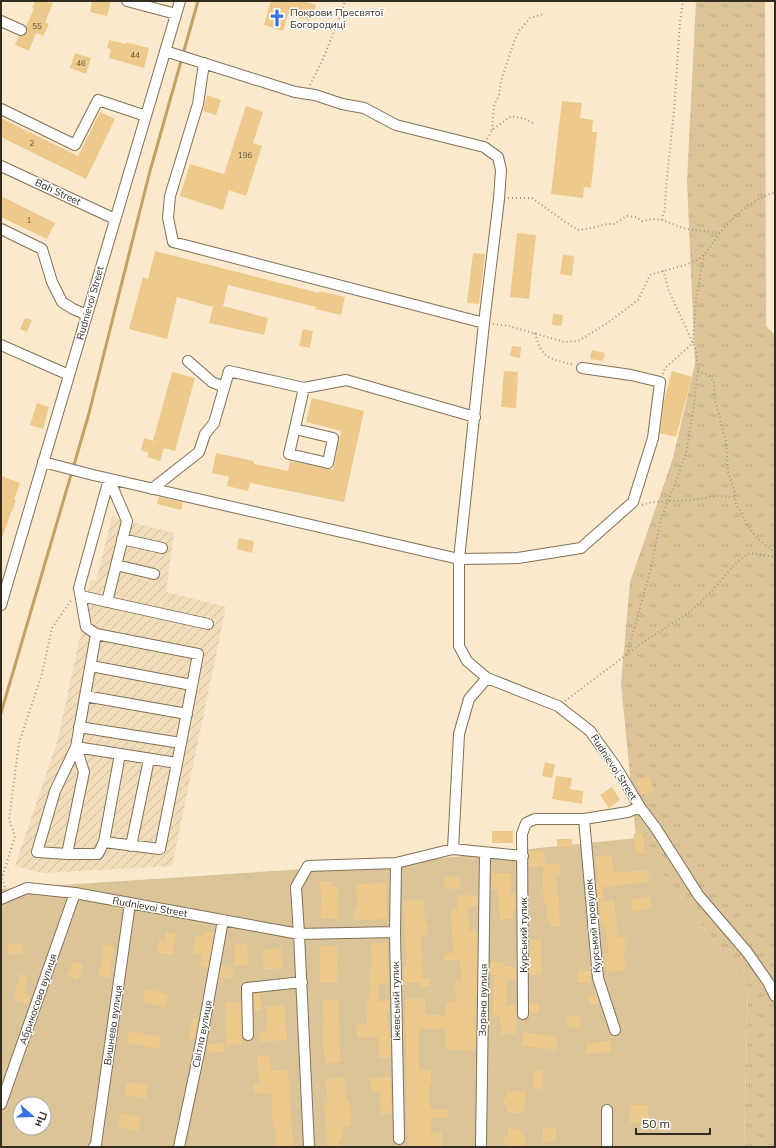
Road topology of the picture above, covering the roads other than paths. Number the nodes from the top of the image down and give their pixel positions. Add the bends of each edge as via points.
1 (127, 1) edge
2 (180, 1) edge
3 (176, 14) junction
4 (1, 21) edge
5 (21, 30) dead end
6 (165, 51) junction
7 (204, 63) junction
8 (1, 109) edge
9 (146, 116) junction
10 (1, 166) edge
11 (115, 219) junction
12 (1, 229) edge
13 (87, 315) junction
14 (484, 323) junction
15 (1, 346) edge
16 (188, 362) dead end
17 (582, 368) road end
18 (69, 375) junction
19 (224, 387) junction
20 (304, 388) junction
21 (475, 417) junction
22 (295, 429) junction
23 (43, 462) junction
24 (110, 479) junction
25 (152, 489) junction
26 (122, 539) junction
27 (162, 548) dead end
28 (459, 560) junction
29 (116, 565) junction
30 (154, 574) dead end
31 (80, 592) junction
32 (107, 602) junction
33 (1, 605) edge
34 (208, 624) dead end
35 (96, 634) junction
36 (90, 666) junction
37 (487, 678) junction
38 (192, 685) junction
39 (85, 696) junction
40 (187, 714) junction
41 (79, 727) junction
42 (181, 743) junction
43 (76, 747) junction
44 (120, 754) junction
45 (149, 759) junction
46 (177, 763) junction
47 (640, 807) junction
48 (584, 819) junction
49 (104, 842) junction
50 (131, 846) junction
51 (453, 849) junction
52 (485, 853) junction
53 (67, 854) junction
54 (523, 856) junction
55 (396, 864) junction
56 (75, 893) junction
57 (4, 898) edge
58 (130, 903) junction
59 (223, 920) junction
60 (395, 932) junction
61 (299, 934) junction
62 (302, 982) junction
63 (775, 996) edge
64 (523, 1014) dead end
65 (614, 1030) dead end
66 (248, 1035) dead end
67 (1, 1104) edge
68 (608, 1110) dead end
69 (398, 1139) dead end
70 (94, 1147) edge
71 (179, 1147) edge
72 (309, 1147) edge
73 (481, 1147) edge
74 (607, 1147) edge

1 - 3 street
2 - 3 street, Rudnievoi Street
3 - 6 street, Rudnievoi Street
4 - 5 street
6 - 7 street
6 - 9 street, Rudnievoi Street
7 - 14 street, Rudnievoi Street via 295,92 315,94 342,104 364,108 396,125 484,147 498,157 501,170 499,199
7 - 14 street via 198,104 170,196 168,218 173,242
8 - 9 street via 75,145 98,100
9 - 11 street, Rudnievoi Street
10 - 11 street, Bah Street
11 - 13 street, Rudnievoi Street
12 - 13 street via 42,249 52,282 62,302
13 - 18 street, Rudnievoi Street
14 - 21 street, Rudnievoi Street
15 - 18 street
16 - 19 street via 212,382
17 - 28 street via 660,382 653,438 633,502 581,548 518,558
18 - 23 street, Rudnievoi Street
19 - 20 street via 228,371
19 - 25 street via 214,423 205,434 199,452
20 - 21 street via 346,380
20 - 22 street
21 - 28 street, Rudnievoi Street
22 - 22 street via 289,454 328,463 333,438
23 - 24 street
23 - 33 street, Rudnievoi Street
24 - 25 street
24 - 26 street via 127,521
24 - 31 street
25 - 28 street
26 - 27 street
26 - 29 street
28 - 37 street, Rudnievoi Street via 459,646 467,661
29 - 30 street
29 - 32 street
31 - 32 street
31 - 35 street via 86,627
32 - 34 street
35 - 36 street
35 - 38 street via 198,654
36 - 38 street
36 - 39 street
37 - 47 street, Rudnievoi Street via 558,706 590,731
37 - 51 street via 469,699 459,734
38 - 40 street
39 - 40 street
39 - 41 street
40 - 42 street
41 - 42 street
41 - 43 street
42 - 46 street
43 - 44 street
43 - 53 street via 84,772
43 - 53 street via 55,791 37,852
44 - 45 street
44 - 49 street
45 - 46 street
45 - 50 street
46 - 50 street via 160,850
47 - 48 street, Rudnievoi Street via 628,812
47 - 63 street via 699,896 747,952
48 - 54 street, Rudnievoi Street via 535,819 526,823 522,834
48 - 65 street, Курський провулок via 598,978
49 - 50 street
49 - 53 street via 98,854
51 - 52 street
51 - 55 street
52 - 54 street
52 - 73 street, Зоряна вулиця
54 - 64 street, Курський тупик
55 - 60 street, Іжевський тупик
55 - 61 street via 308,866 296,887
56 - 57 street, Rudnievoi Street via 27,888
56 - 58 street, Rudnievoi Street
56 - 67 street, Абрикосова вулиця
58 - 59 street, Rudnievoi Street
58 - 70 street, Вишнева вулиця
59 - 61 street, Rudnievoi Street
59 - 71 street, Світла вулиця
60 - 61 street, Rudnievoi Street
60 - 69 street, Іжевський тупик
61 - 62 street
62 - 66 street via 247,988
62 - 72 street
68 - 74 street

